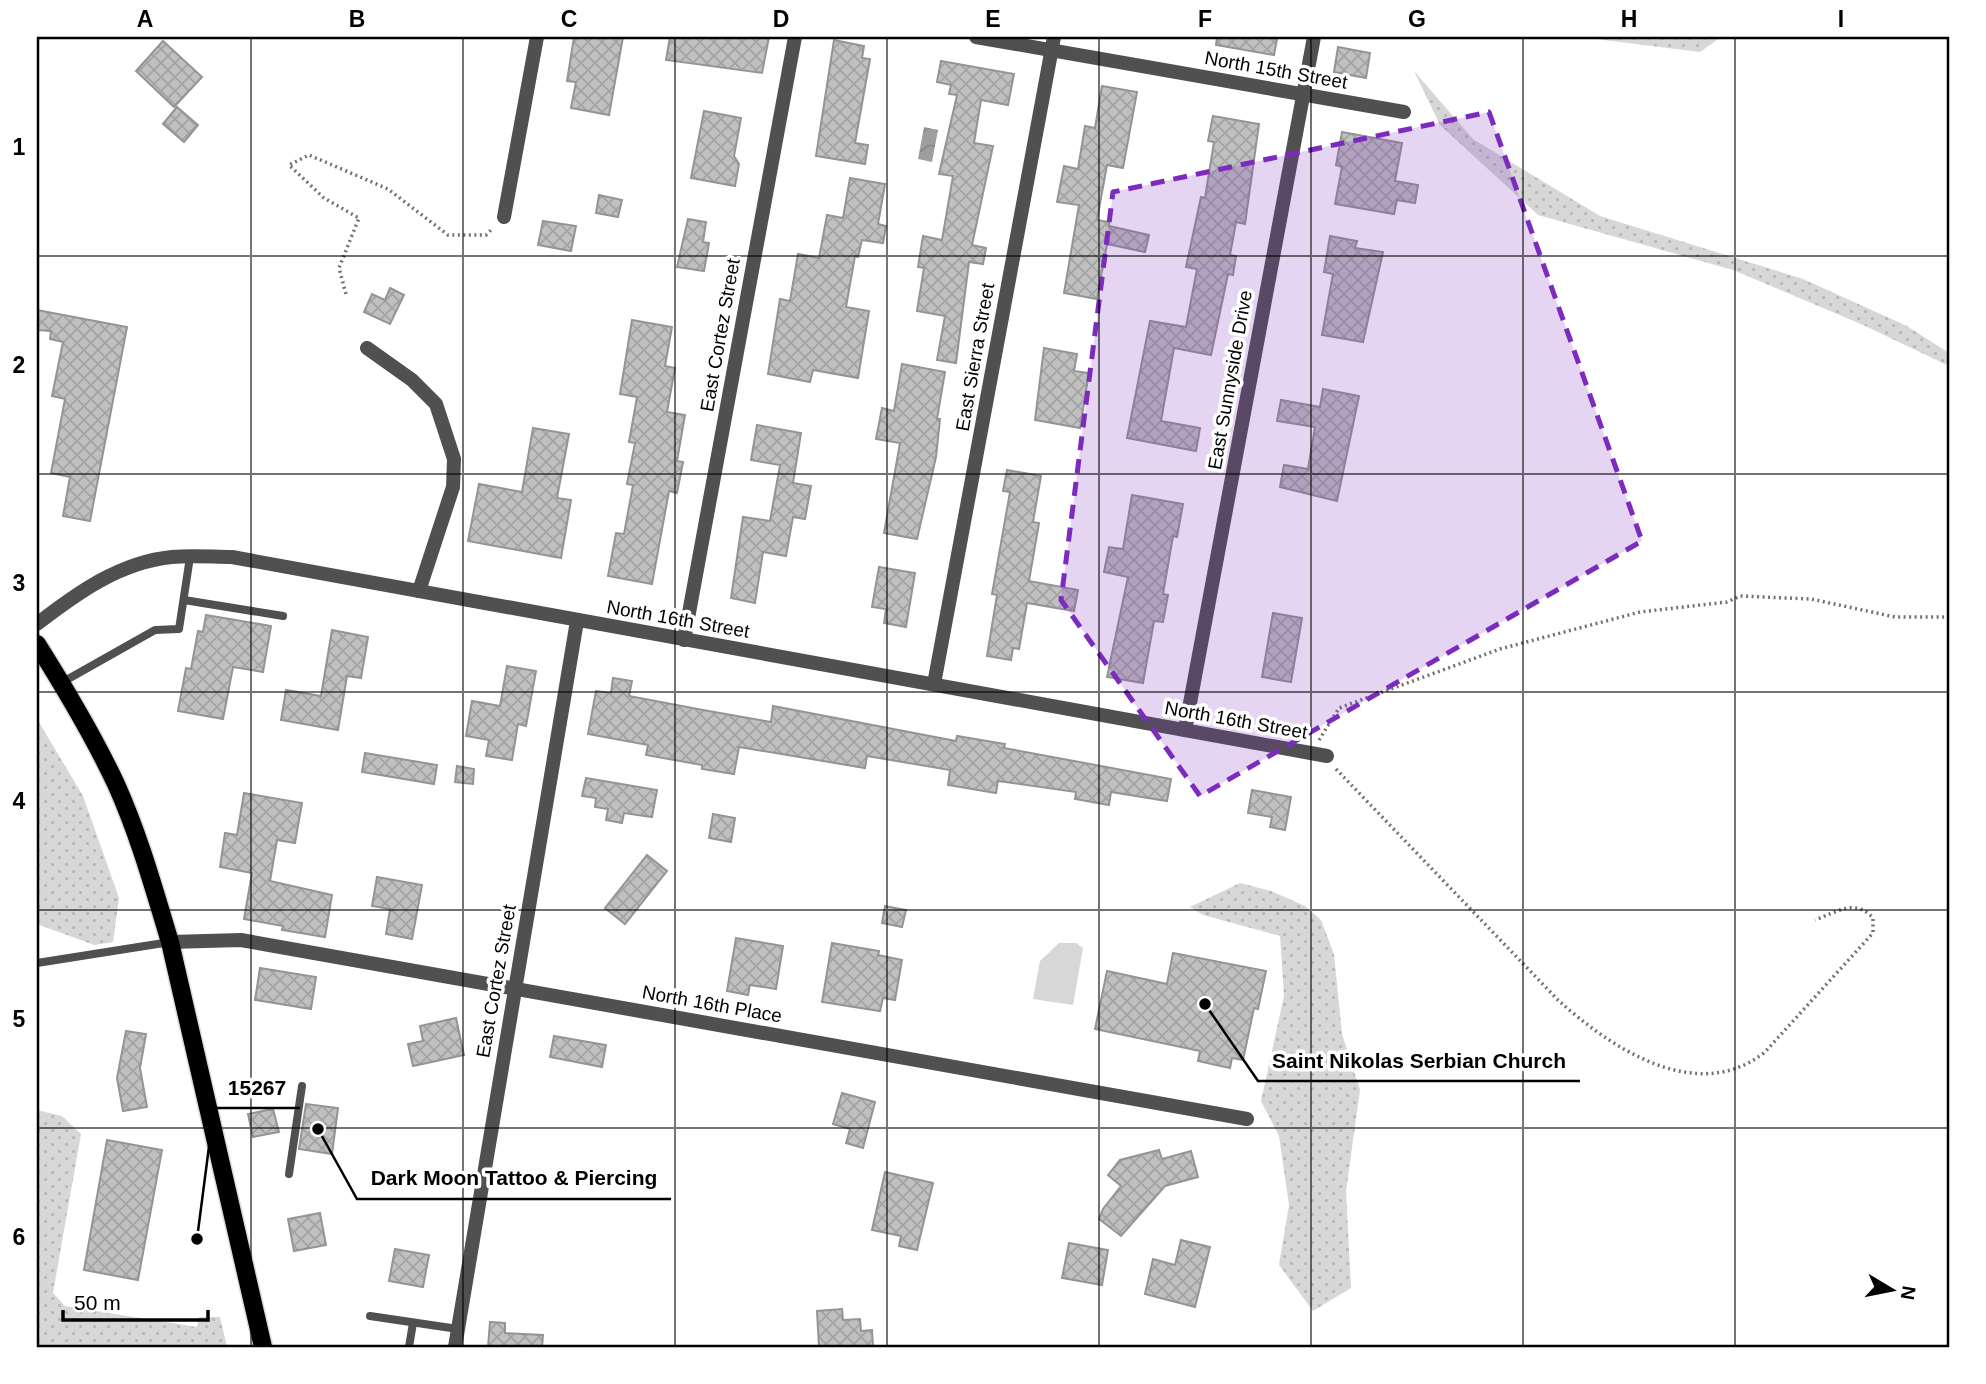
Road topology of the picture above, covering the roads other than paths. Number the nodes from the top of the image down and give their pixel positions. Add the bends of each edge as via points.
1 (537, 37) edge
2 (795, 37) edge
3 (976, 37) edge
4 (1314, 37) edge
5 (1053, 43) edge
6 (1303, 94) junction
7 (1404, 112) dead end
8 (504, 216) road end
9 (367, 348) dead end
10 (191, 557) junction
11 (419, 591) junction
12 (184, 600) junction
13 (283, 616) dead end
14 (577, 621) junction
15 (37, 624) edge
16 (684, 640) junction
17 (37, 644) edge
18 (61, 683) junction
19 (934, 684) junction
20 (1185, 730) junction
21 (1327, 756) road end
22 (170, 942) junction
23 (37, 963) edge
24 (515, 988) junction
25 (302, 1086) dead end
26 (1247, 1119) dead end
27 (289, 1174) dead end
28 (370, 1316) dead end
29 (414, 1323) junction
30 (457, 1329) junction
31 (263, 1347) edge
32 (410, 1347) edge
33 (455, 1347) edge

1 - 8 street
2 - 16 street, East Cortez Street
3 - 5 street, North 15th Street
4 - 6 street, East Sunnyside Drive
5 - 6 street, North 15th Street
5 - 19 street, East Sierra Street
6 - 7 street, North 15th Street
6 - 20 street, East Sunnyside Drive
9 - 11 street via 412,380 436,404 454,459 453,487
10 - 11 street, North 16th Street via 232,557
10 - 12 lane
10 - 15 street, North 16th Street via 173,556 127,567 83,590
11 - 14 street, North 16th Street
12 - 13 lane
12 - 18 lane via 179,629 155,630
14 - 16 street, North 16th Street
14 - 24 street, East Cortez Street
16 - 19 street, North 16th Street
17 - 18 main road
18 - 22 main road via 117,786
19 - 20 street, North 16th Street
20 - 21 street, North 16th Street
22 - 23 lane
22 - 24 street, North 16th Place via 241,940
22 - 31 main road
24 - 26 street, North 16th Place
24 - 30 street, East Cortez Street
25 - 27 lane
28 - 29 lane
29 - 30 lane
29 - 32 lane
30 - 33 street, East Cortez Street

